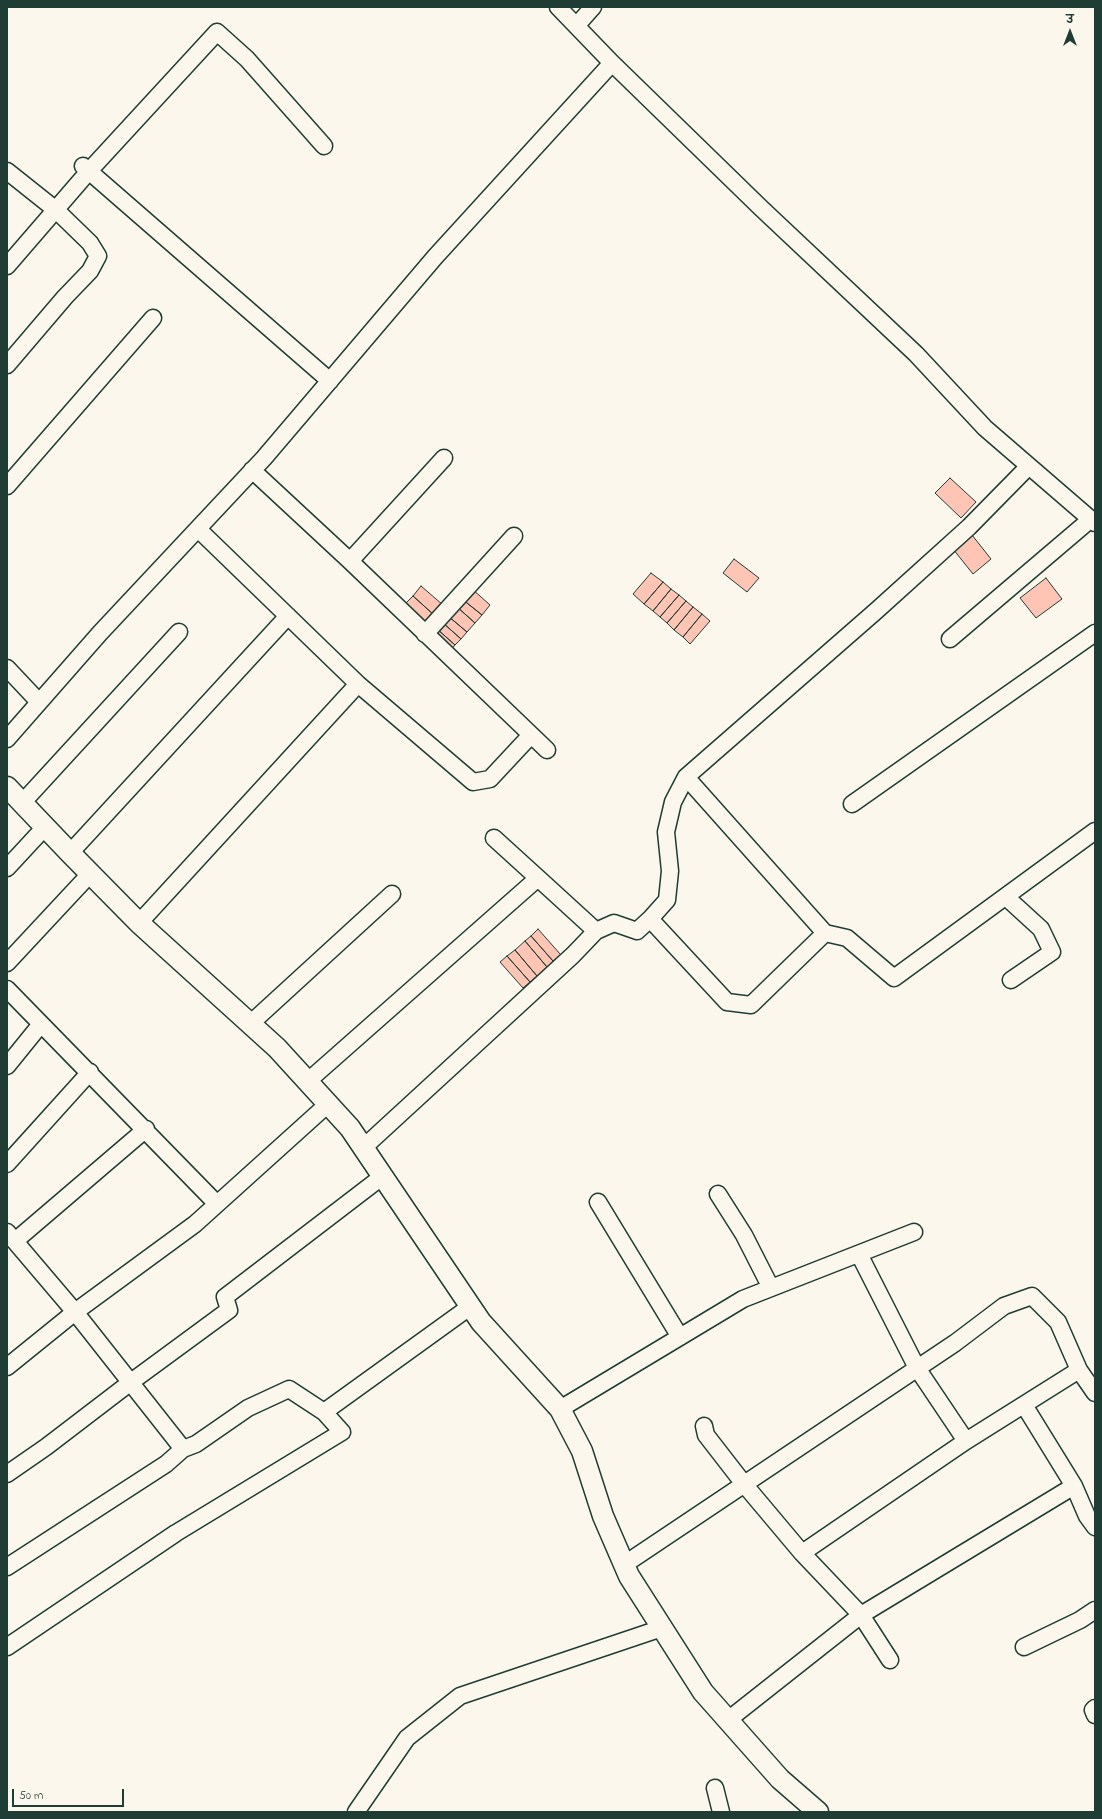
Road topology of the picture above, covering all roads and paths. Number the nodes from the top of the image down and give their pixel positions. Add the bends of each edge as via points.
1 (558, 7) edge
2 (593, 7) edge
3 (577, 25) junction
4 (612, 63) junction
5 (324, 146) dead end
6 (86, 168) junction
7 (7, 171) edge
8 (56, 210) junction
9 (7, 266) edge
10 (153, 318) dead end
11 (7, 365) edge
12 (330, 381) junction
13 (444, 458) dead end
14 (1029, 466) junction
15 (252, 470) junction
16 (7, 486) edge
17 (1093, 521) edge
18 (198, 529) junction
19 (514, 536) dead end
20 (350, 561) junction
21 (288, 616) junction
22 (179, 632) dead end
23 (1095, 633) edge
24 (425, 634) junction
25 (950, 639) dead end
26 (7, 668) edge
27 (358, 684) junction
28 (39, 702) junction
29 (531, 735) junction
30 (7, 739) edge
31 (547, 750) dead end
32 (686, 777) junction
33 (7, 787) edge
34 (23, 802) junction
35 (852, 804) dead end
36 (45, 827) junction
37 (1094, 833) edge
38 (494, 838) dead end
39 (70, 853) junction
40 (7, 868) edge
41 (90, 874) junction
42 (538, 878) junction
43 (392, 894) dead end
44 (1006, 897) junction
45 (650, 919) junction
46 (139, 923) junction
47 (596, 931) junction
48 (825, 933) junction
49 (7, 963) edge
50 (1011, 980) dead end
51 (7, 989) edge
52 (41, 1024) junction
53 (250, 1024) junction
54 (7, 1066) edge
55 (90, 1072) junction
56 (308, 1081) junction
57 (328, 1104) junction
58 (146, 1129) junction
59 (363, 1148) junction
60 (7, 1164) edge
61 (383, 1176) junction
62 (718, 1194) dead end
63 (598, 1202) dead end
64 (218, 1204) junction
65 (914, 1232) dead end
66 (11, 1237) edge
67 (859, 1254) junction
68 (770, 1288) junction
69 (471, 1306) junction
70 (75, 1312) junction
71 (680, 1337) junction
72 (7, 1367) edge
73 (917, 1368) junction
74 (1079, 1370) junction
75 (130, 1382) junction
76 (1095, 1394) edge
77 (1024, 1405) junction
78 (560, 1409) junction
79 (324, 1412) junction
80 (704, 1426) dead end
81 (966, 1441) junction
82 (183, 1449) junction
83 (7, 1474) edge
84 (744, 1484) junction
85 (1074, 1486) junction
86 (1095, 1528) edge
87 (802, 1553) junction
88 (625, 1564) junction
89 (7, 1567) edge
90 (1095, 1610) edge
91 (862, 1615) junction
92 (662, 1628) junction
93 (7, 1647) edge
94 (1024, 1647) dead end
95 (890, 1660) dead end
96 (1095, 1708) edge
97 (1095, 1715) edge
98 (728, 1720) junction
99 (715, 1788) dead end
100 (356, 1812) edge
101 (721, 1812) edge
102 (818, 1812) edge

1 - 3 street
2 - 3 street
3 - 4 street
4 - 12 street via 435,257
4 - 14 street via 916,354 985,428
5 - 6 street via 247,59 218,32
6 - 8 street
6 - 12 street
7 - 8 street
8 - 9 street
8 - 11 street via 90,243 98,256 90,271
10 - 16 street
12 - 15 street
13 - 20 street
14 - 17 street
14 - 32 street via 963,532 876,611
15 - 18 street
15 - 20 street
17 - 25 street
18 - 21 street
18 - 28 street
19 - 24 street
20 - 24 street
21 - 27 street
21 - 39 street
22 - 34 street
23 - 35 street
24 - 29 street
26 - 28 street
27 - 29 street via 473,782 490,779
27 - 46 street
28 - 30 street
29 - 31 street
32 - 45 street via 672,802 666,832 670,871 667,900
32 - 48 street
33 - 34 street
34 - 36 street
36 - 39 street
36 - 40 street
37 - 44 street
38 - 42 street
39 - 41 street
41 - 46 street
41 - 49 street
42 - 47 street
42 - 56 street
43 - 53 street
44 - 48 street via 894,978 847,938
44 - 50 street via 1041,929 1052,952
45 - 47 street via 637,930 614,923
45 - 48 street via 727,1002 751,1005
46 - 53 street
47 - 59 street
51 - 52 street
52 - 54 street
52 - 55 street
53 - 56 street
55 - 58 street
55 - 60 street
56 - 57 street
57 - 59 street via 350,1128
57 - 64 street
58 - 64 street
58 - 66 street
59 - 61 street
61 - 69 street
61 - 75 street via 225,1297 229,1310
62 - 68 street via 744,1236
63 - 71 street
64 - 70 street via 195,1224
65 - 67 street
66 - 70 street
67 - 68 street
67 - 73 street
68 - 71 street via 743,1299
69 - 78 street via 486,1328
69 - 79 street
70 - 72 street
70 - 75 street
71 - 78 street
73 - 74 street via 1004,1306 1032,1296 1058,1322
73 - 81 street
73 - 84 street
74 - 76 street
74 - 77 street
75 - 82 street
75 - 83 street
77 - 81 street
77 - 85 street
78 - 88 street via 582,1451 603,1516
79 - 82 street via 289,1389 248,1408 196,1444
79 - 93 street via 342,1432 176,1532
80 - 84 street via 706,1435
81 - 87 street
82 - 89 street via 166,1464
84 - 87 street
84 - 88 street
85 - 86 street
85 - 91 street
87 - 91 street
88 - 92 street
90 - 94 street
91 - 95 street
91 - 98 street
92 - 98 street via 703,1692
92 - 100 street via 460,1696 407,1738
96 - 97 street via 1092,1710
98 - 102 street via 780,1779
99 - 101 street

